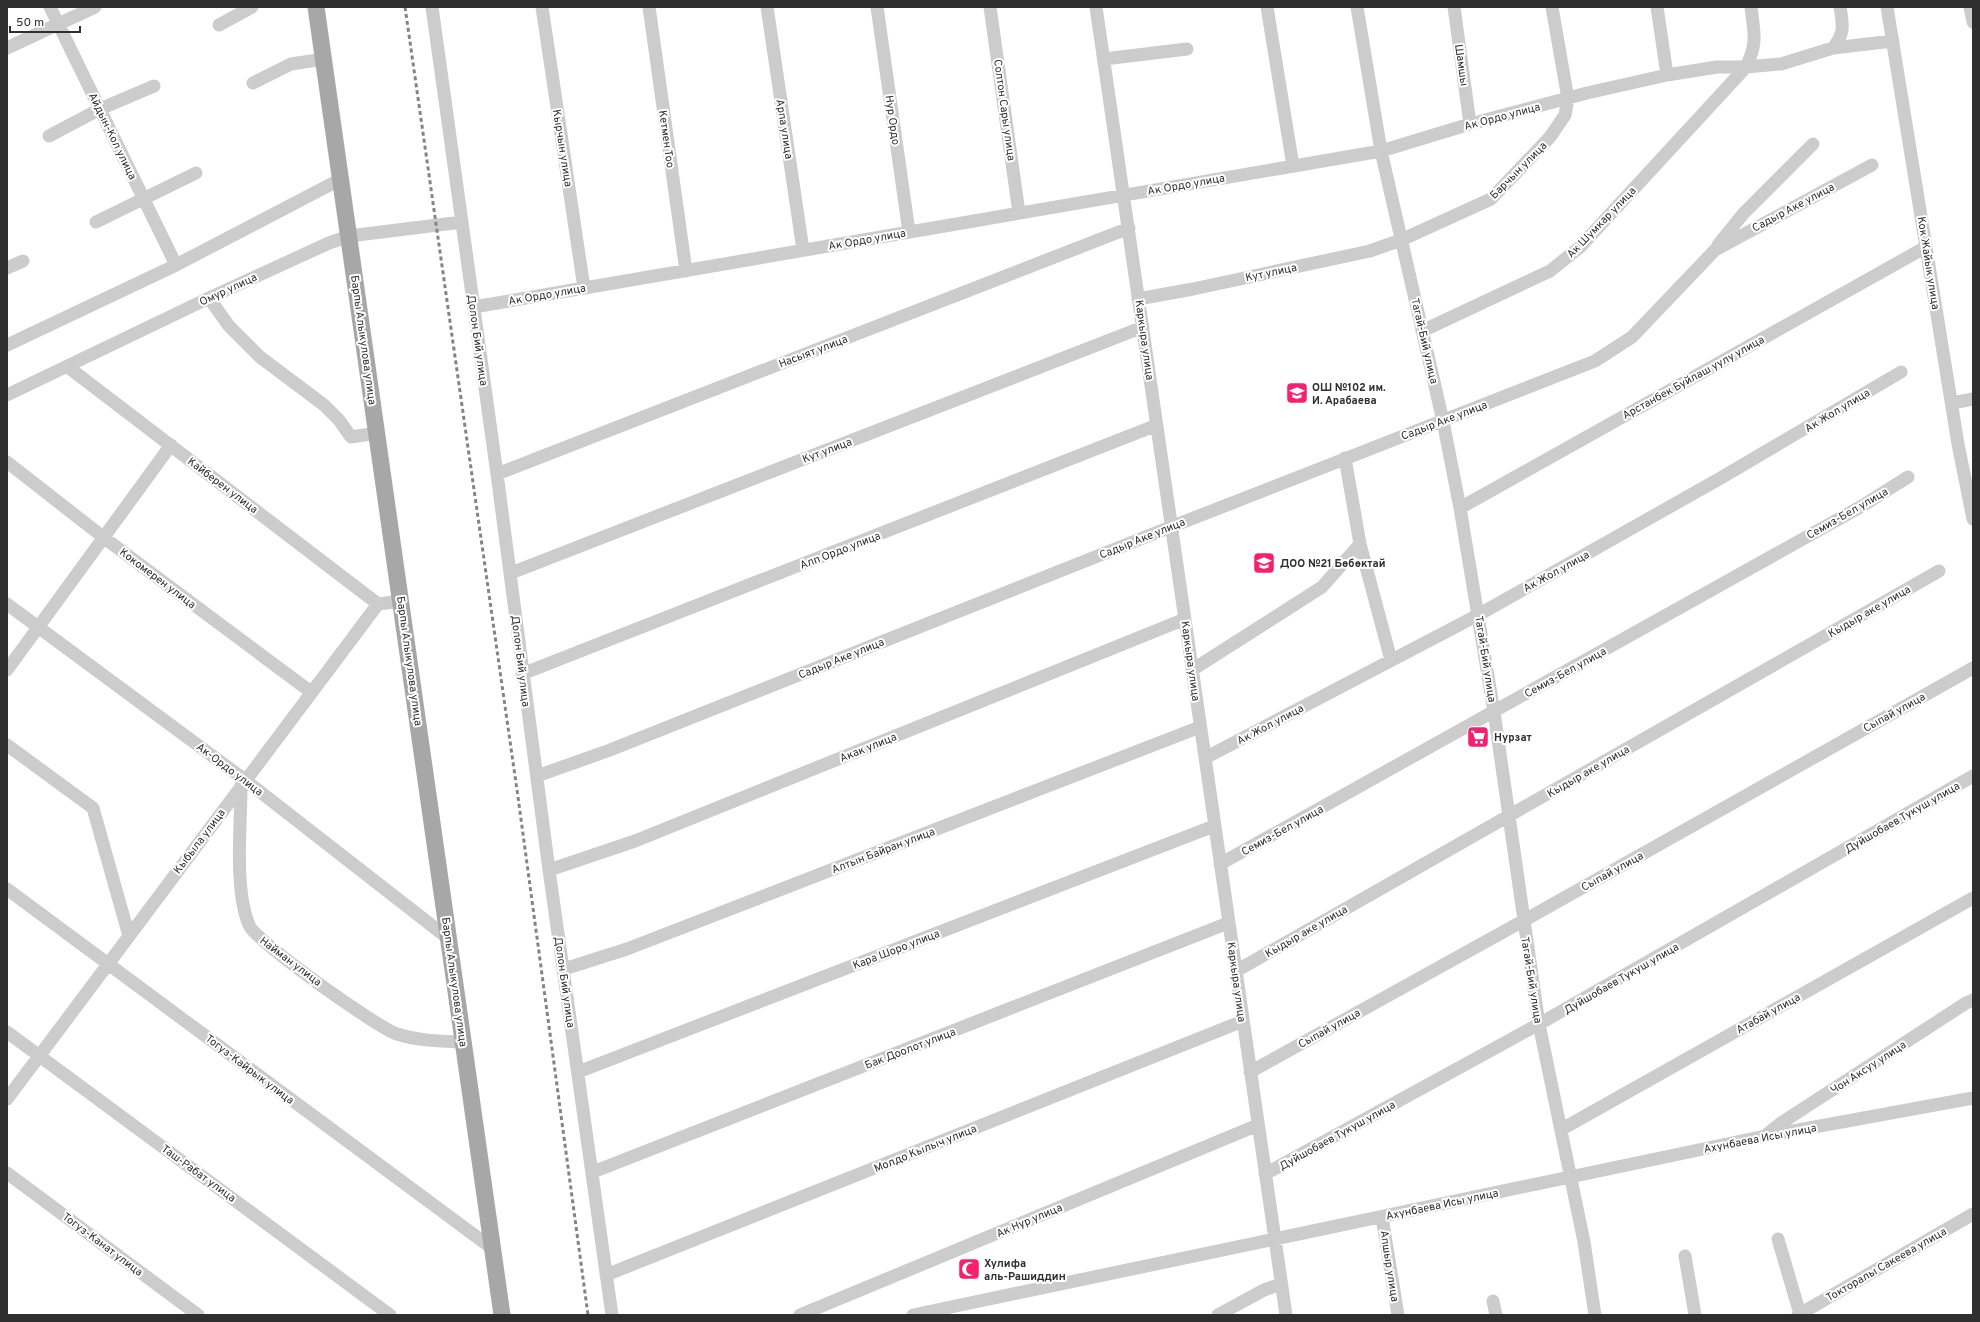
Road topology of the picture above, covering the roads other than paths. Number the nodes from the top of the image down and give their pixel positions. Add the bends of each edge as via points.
1 (50, 7) edge
2 (95, 7) edge
3 (252, 7) edge
4 (316, 7) edge
5 (432, 7) edge
6 (542, 7) edge
7 (649, 7) edge
8 (766, 7) edge
9 (877, 7) edge
10 (990, 7) edge
11 (1096, 7) edge
12 (1266, 7) edge
13 (1357, 7) edge
14 (1454, 7) edge
15 (1552, 7) edge
16 (1657, 7) edge
17 (1751, 7) edge
18 (1840, 7) edge
19 (1887, 7) edge
20 (1970, 7) edge
21 (1973, 22) edge
22 (58, 23) junction
23 (218, 25) dead end
24 (1893, 41) junction
25 (7, 48) edge
26 (1833, 48) junction
27 (1187, 49) dead end
28 (324, 59) junction
29 (1104, 59) junction
30 (1746, 67) junction
31 (1667, 75) junction
32 (253, 83) dead end
33 (154, 86) dead end
34 (1568, 99) junction
35 (100, 109) junction
36 (1470, 124) junction
37 (50, 136) dead end
38 (1813, 144) dead end
39 (1380, 151) junction
40 (1872, 165) dead end
41 (1293, 166) junction
42 (196, 173) dead end
43 (341, 178) junction
44 (1124, 195) junction
45 (143, 198) junction
46 (1019, 213) junction
47 (96, 222) dead end
48 (462, 222) junction
49 (1129, 228) junction
50 (909, 232) junction
51 (349, 236) junction
52 (1401, 240) junction
53 (1926, 247) junction
54 (803, 250) junction
55 (1715, 250) junction
56 (23, 261) dead end
57 (176, 265) junction
58 (7, 268) edge
59 (686, 271) junction
60 (584, 288) junction
61 (209, 298) junction
62 (1138, 298) junction
63 (474, 307) junction
64 (1143, 327) junction
65 (1422, 331) junction
66 (7, 345) edge
67 (68, 367) junction
68 (1901, 372) dead end
69 (7, 395) edge
70 (1973, 399) edge
71 (1952, 404) junction
72 (1443, 421) junction
73 (1157, 425) junction
74 (377, 433) junction
75 (171, 445) junction
76 (1345, 458) junction
77 (7, 462) edge
78 (497, 474) junction
79 (1908, 477) dead end
80 (1460, 508) junction
81 (1973, 519) edge
82 (1171, 526) junction
83 (103, 537) junction
84 (1360, 544) junction
85 (1939, 571) dead end
86 (511, 574) junction
87 (402, 601) junction
88 (7, 604) edge
89 (378, 604) junction
90 (1478, 615) junction
91 (1185, 619) junction
92 (39, 627) junction
93 (1391, 660) junction
94 (1973, 668) edge
95 (7, 670) edge
96 (1192, 670) junction
97 (522, 674) junction
98 (311, 692) junction
99 (1494, 712) junction
100 (1200, 727) junction
101 (7, 745) edge
102 (1205, 758) junction
103 (537, 776) junction
104 (1973, 776) edge
105 (243, 783) junction
106 (1509, 816) junction
107 (1214, 826) junction
108 (1220, 864) junction
109 (548, 870) junction
110 (7, 889) edge
111 (1973, 898) edge
112 (1523, 921) junction
113 (1228, 923) junction
114 (129, 936) junction
115 (449, 939) junction
116 (108, 964) junction
117 (564, 969) junction
118 (1236, 971) junction
119 (1973, 1000) edge
120 (1243, 1021) junction
121 (1539, 1024) junction
122 (7, 1032) edge
123 (463, 1042) junction
124 (39, 1056) junction
125 (578, 1072) junction
126 (1250, 1072) junction
127 (1973, 1098) edge
128 (7, 1099) edge
129 (1258, 1125) junction
130 (1562, 1128) junction
131 (1765, 1136) junction
132 (593, 1172) junction
133 (7, 1173) edge
134 (1266, 1174) junction
135 (1572, 1177) junction
136 (1973, 1214) edge
137 (1382, 1217) junction
138 (1275, 1238) junction
139 (1778, 1239) dead end
140 (493, 1249) junction
141 (1685, 1256) dead end
142 (606, 1275) junction
143 (1281, 1284) junction
144 (1493, 1301) dead end
145 (1800, 1314) edge
146 (198, 1315) edge
147 (390, 1315) edge
148 (502, 1315) edge
149 (612, 1315) edge
150 (800, 1315) edge
151 (913, 1315) edge
152 (1218, 1315) edge
153 (1286, 1315) edge
154 (1398, 1315) edge
155 (1496, 1315) edge
156 (1595, 1315) edge
157 (1695, 1315) edge

1 - 22 street, Айдын-Кол улица
2 - 22 street
3 - 23 street
4 - 28 main road, Барпы Алыкулова улица
5 - 48 street, Долон Бий улица
6 - 60 street, Кырчын улица
7 - 59 street, Кетмен Тоо
8 - 54 street, Арпа улица
9 - 50 street, Нур Ордо
10 - 46 street, Солтон Сары улица
11 - 29 street, Каркыра улица
12 - 41 street
13 - 39 street, Тагай-Бий улица
14 - 36 street, Шамшы
15 - 34 street
16 - 31 street
17 - 30 street, Ак Шумкар улица via 1754,52
18 - 26 street via 1843,28 1840,39
19 - 24 street, Кок Жайык улица
20 - 21 street
22 - 25 street
22 - 35 street, Айдын-Кол улица
24 - 26 street, Ак Ордо улица
24 - 53 street, Кок Жайык улица
26 - 30 street, Ак Ордо улица via 1781,64
27 - 29 street
28 - 32 street via 291,64
28 - 43 main road, Барпы Алыкулова улица
29 - 44 street, Каркыра улица
30 - 31 street, Ак Ордо улица via 1717,67
30 - 65 street, Ак Шумкар улица via 1580,247 1550,270
31 - 34 street, Ак Ордо улица
33 - 35 street
34 - 36 street, Ак Ордо улица
34 - 52 street, Барчын улица via 1565,115 1550,137 1491,199
35 - 37 street
35 - 45 street, Айдын-Кол улица
36 - 39 street, Ак Ордо улица
38 - 55 street, Садыр Аке улица via 1743,214
39 - 41 street, Ак Ордо улица
39 - 52 street, Тагай-Бий улица
40 - 55 street, Садыр Аке улица
41 - 44 street, Ак Ордо улица
42 - 45 street
43 - 51 main road, Барпы Алыкулова улица
43 - 57 street
44 - 46 street, Ак Ордо улица
44 - 49 street, Каркыра улица
45 - 47 street
45 - 57 street, Айдын-Кол улица
46 - 50 street, Ак Ордо улица
48 - 51 street, Омур улица
48 - 63 street, Долон Бий улица
49 - 62 street, Каркыра улица
49 - 78 street, Насыят улица
50 - 54 street, Ак Ордо улица
51 - 61 street, Омур улица
51 - 74 main road, Барпы Алыкулова улица
52 - 62 street, Кут улица via 1370,251 1193,289
52 - 65 street, Тагай-Бий улица
53 - 71 street, Кок Жайык улица
53 - 80 street, Арстанбек Буйлаш уулу улица
54 - 59 street, Ак Ордо улица
55 - 72 street, Садыр Аке улица via 1632,337 1595,361
56 - 58 street
57 - 66 street
59 - 60 street, Ак Ордо улица
60 - 63 street, Ак Ордо улица
61 - 67 street, Омур улица
61 - 74 street via 229,326 260,357 324,405 351,437
62 - 64 street, Каркыра улица
63 - 78 street, Долон Бий улица
64 - 73 street, Каркыра улица
64 - 86 street, Кут улица
65 - 72 street, Тагай-Бий улица
67 - 69 street, Омур улица
67 - 75 street, Кайберен улица
68 - 90 street, Ак Жол улица
70 - 71 street
71 - 81 street, Кок Жайык улица
72 - 76 street, Садыр Аке улица
72 - 80 street, Тагай-Бий улица
73 - 82 street, Каркыра улица
73 - 97 street, Алп Ордо улица
74 - 87 main road, Барпы Алыкулова улица
75 - 83 street
75 - 89 street, Кайберен улица
76 - 82 street, Садыр Аке улица
76 - 84 street
77 - 83 street, Кокомерен улица
78 - 86 street, Долон Бий улица
79 - 99 street, Семиз-Бел улица via 1862,506
80 - 90 street, Тагай-Бий улица
82 - 91 street, Каркыра улица
82 - 103 street, Садыр Аке улица via 610,750
83 - 92 street
83 - 98 street, Кокомерен улица
84 - 93 street
84 - 96 street via 1322,587
85 - 106 street, Кыдыр аке улица
86 - 97 street, Долон Бий улица
87 - 89 street
87 - 115 main road, Барпы Алыкулова улица
88 - 92 street, Ак-Ордо улица
89 - 98 street, Кыбыла улица
90 - 93 street, Ак Жол улица
90 - 99 street, Тагай-Бий улица
91 - 96 street, Каркыра улица
91 - 109 street, Акак улица via 635,841
92 - 95 street
92 - 105 street, Ак-Ордо улица
93 - 102 street, Ак Жол улица
94 - 112 street, Сыпай улица
96 - 100 street, Каркыра улица
97 - 103 street, Долон Бий улица
98 - 105 street, Кыбыла улица
99 - 106 street, Тагай-Бий улица
99 - 108 street, Семиз-Бел улица
100 - 102 street, Каркыра улица
100 - 117 street, Алтын Байран улица via 635,946
101 - 114 street via 92,808
102 - 107 street, Каркыра улица
103 - 109 street, Долон Бий улица
104 - 121 street, Дуйшобаев Тукуш улица
105 - 114 street, Кыбыла улица
105 - 115 street, Ак-Ордо улица
105 - 123 street, Найман улица via 240,886 249,926 264,942 371,1020 396,1034 421,1040
106 - 112 street, Тагай-Бий улица
106 - 118 street, Кыдыр аке улица
107 - 108 street, Каркыра улица
107 - 125 street, Кара Шоро улица
108 - 113 street, Каркыра улица
109 - 117 street, Долон Бий улица
110 - 116 street, Тогуз-Кайрык улица
111 - 130 street, Атабай улица
112 - 121 street, Тагай-Бий улица
112 - 126 street, Сыпай улица
113 - 118 street, Каркыра улица
113 - 132 street, Бак Доолот улица
114 - 116 street, Кыбыла улица
115 - 123 main road, Барпы Алыкулова улица
116 - 124 street, Кыбыла улица
116 - 140 street, Тогуз-Кайрык улица
117 - 125 street, Долон Бий улица
118 - 120 street, Каркыра улица
119 - 131 street, Чон Аксуу улица via 1794,1114
120 - 126 street, Каркыра улица
120 - 142 street, Молдо Кылыч улица
121 - 130 street, Тагай-Бий улица
121 - 134 street, Дуйшобаев Тукуш улица
122 - 124 street, Таш-Рабат улица
123 - 140 main road, Барпы Алыкулова улица
124 - 128 street, Кыбыла улица
124 - 147 street, Таш-Рабат улица
125 - 132 street, Долон Бий улица
126 - 129 street, Каркыра улица
127 - 131 street, Ахунбаева Исы улица
129 - 134 street, Каркыра улица
129 - 150 street, Ак Нур улица
130 - 135 street, Тагай-Бий улица
131 - 135 street, Ахунбаева Исы улица
132 - 142 street, Долон Бий улица
133 - 146 street, Тогуз-Канат улица
134 - 138 street, Каркыра улица
135 - 137 street, Ахунбаева Исы улица
135 - 156 street, Тагай-Бий улица
136 - 145 street, Токторалы Сакеева улица
137 - 138 street, Ахунбаева Исы улица
137 - 154 street, Апшыр улица
138 - 143 street, Каркыра улица
138 - 151 street, Ахунбаева Исы улица
139 - 145 street
140 - 148 main road, Барпы Алыкулова улица
141 - 157 street
142 - 149 street, Долон Бий улица
143 - 152 street via 1264,1290
143 - 153 street, Каркыра улица
144 - 155 street

